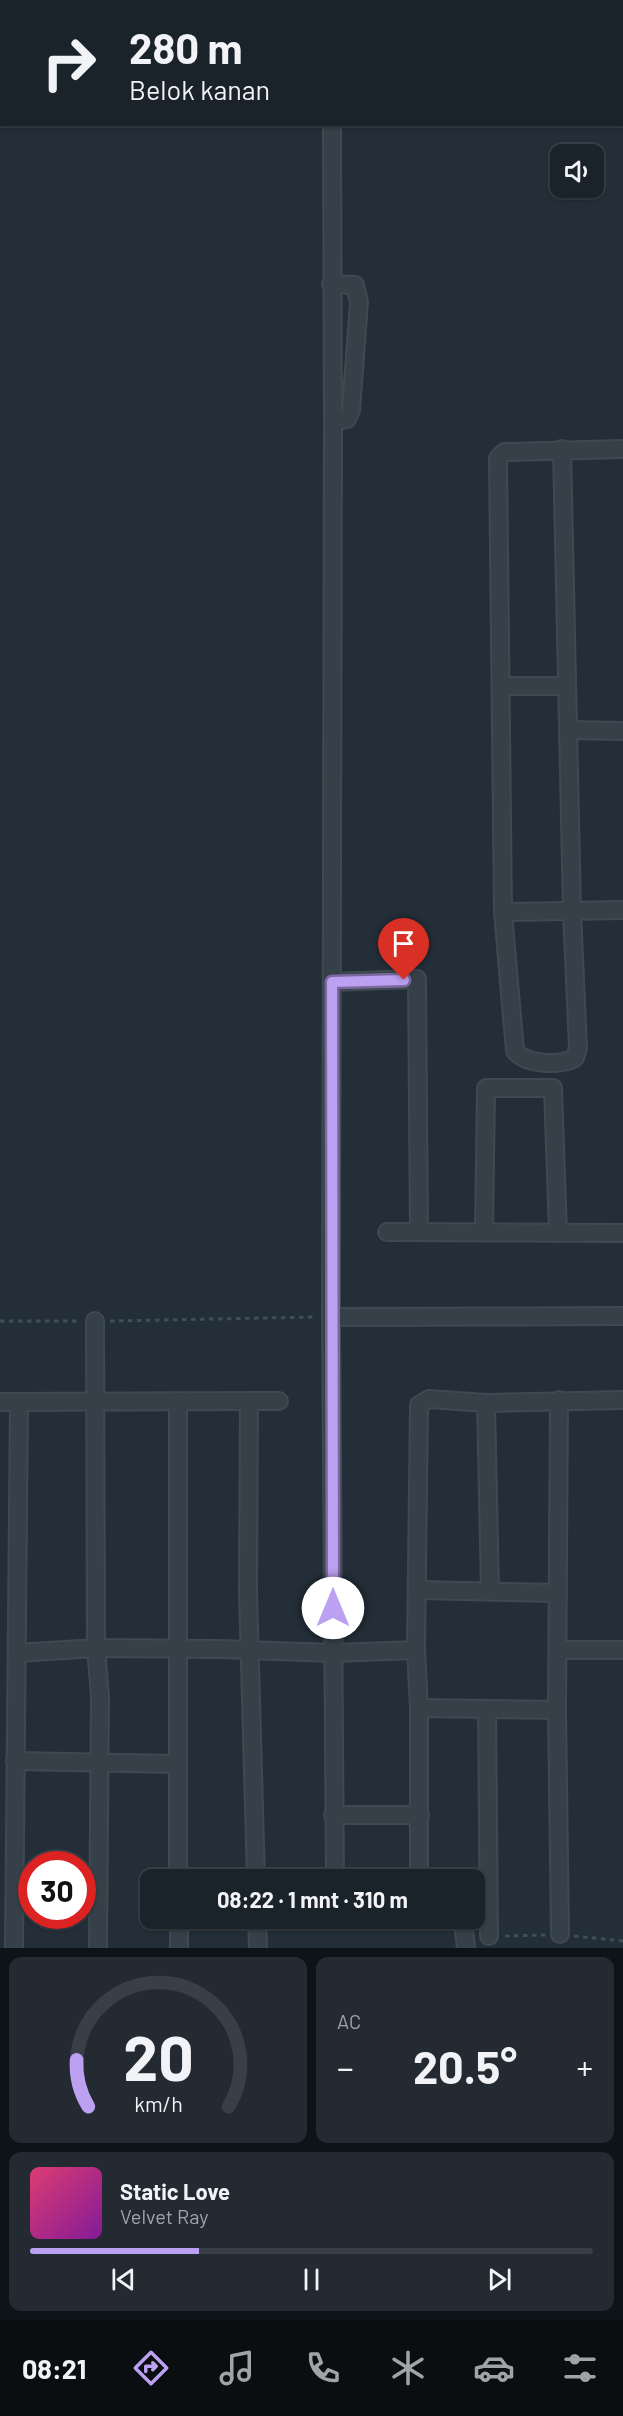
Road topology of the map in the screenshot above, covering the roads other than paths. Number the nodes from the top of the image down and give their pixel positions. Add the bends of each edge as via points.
1 (332, 126) edge
2 (331, 284) junction
3 (333, 422) junction
4 (562, 449) junction
5 (623, 449) edge
6 (501, 686) junction
7 (567, 686) junction
8 (568, 730) junction
9 (623, 731) edge
10 (623, 910) edge
11 (572, 911) junction
12 (503, 912) junction
13 (332, 982) junction
14 (387, 1232) dead end
15 (419, 1232) junction
16 (484, 1232) junction
17 (558, 1233) junction
18 (623, 1233) edge
19 (623, 1316) edge
20 (332, 1317) junction
21 (95, 1321) road end
22 (559, 1400) junction
23 (623, 1400) edge
24 (96, 1401) junction
25 (178, 1401) junction
26 (279, 1401) dead end
27 (0, 1402) edge
28 (19, 1402) junction
29 (249, 1402) junction
30 (486, 1403) junction
31 (417, 1590) junction
32 (490, 1591) junction
33 (558, 1593) junction
34 (96, 1648) junction
35 (179, 1648) junction
36 (251, 1650) junction
37 (416, 1650) junction
38 (558, 1650) junction
39 (623, 1650) edge
40 (17, 1653) junction
41 (333, 1653) junction
42 (8, 1704) edge
43 (419, 1708) junction
44 (487, 1709) junction
45 (557, 1710) junction
46 (15, 1761) junction
47 (99, 1764) junction
48 (177, 1764) junction
49 (333, 1815) junction
50 (420, 1815) junction
51 (178, 1869) edge
52 (256, 1869) edge
53 (335, 1869) edge
54 (419, 1869) edge
55 (7, 1928) edge
56 (179, 1929) edge
57 (257, 1929) edge
58 (464, 1931) dead end
59 (560, 1935) dead end
60 (489, 1936) dead end
61 (14, 1948) edge
62 (99, 1948) edge
63 (179, 1948) edge
64 (258, 1948) edge
65 (466, 1948) edge

1 - 2 street
2 - 3 street
2 - 3 street via 355,285 359,302 351,410 347,419
3 - 13 street
4 - 5 street
4 - 6 street via 504,453 498,458
4 - 7 street
6 - 7 street
6 - 12 street
7 - 8 street
8 - 9 street
8 - 11 street
10 - 11 street
11 - 12 street
11 - 12 street via 578,1054 570,1061 542,1062 514,1052
13 - 15 street via 417,980
13 - 20 street
14 - 15 street
15 - 16 street
16 - 17 street
16 - 17 street via 486,1089 553,1088
17 - 18 street
19 - 20 street
20 - 41 street
21 - 24 street
22 - 23 street
22 - 30 street
22 - 33 street
24 - 25 street
24 - 28 street
24 - 34 street
25 - 29 street
25 - 35 street
26 - 29 street
27 - 28 street
28 - 40 street
29 - 36 street
30 - 31 street via 429,1400 419,1405
30 - 32 street
31 - 32 street
31 - 37 street
32 - 33 street
33 - 38 street
34 - 35 street
34 - 40 street
34 - 47 street
35 - 36 street
35 - 48 street
36 - 41 street
36 - 52 street
37 - 41 street
37 - 43 street
38 - 39 street
38 - 45 street
40 - 42 street
41 - 49 street
42 - 46 street
43 - 44 street
43 - 50 street
44 - 45 street
44 - 60 street
45 - 59 street
46 - 47 street
46 - 55 street
47 - 48 street
47 - 62 street
48 - 51 street
49 - 50 street
49 - 53 street
50 - 54 street
55 - 61 street
56 - 63 street
57 - 64 street
58 - 65 street

